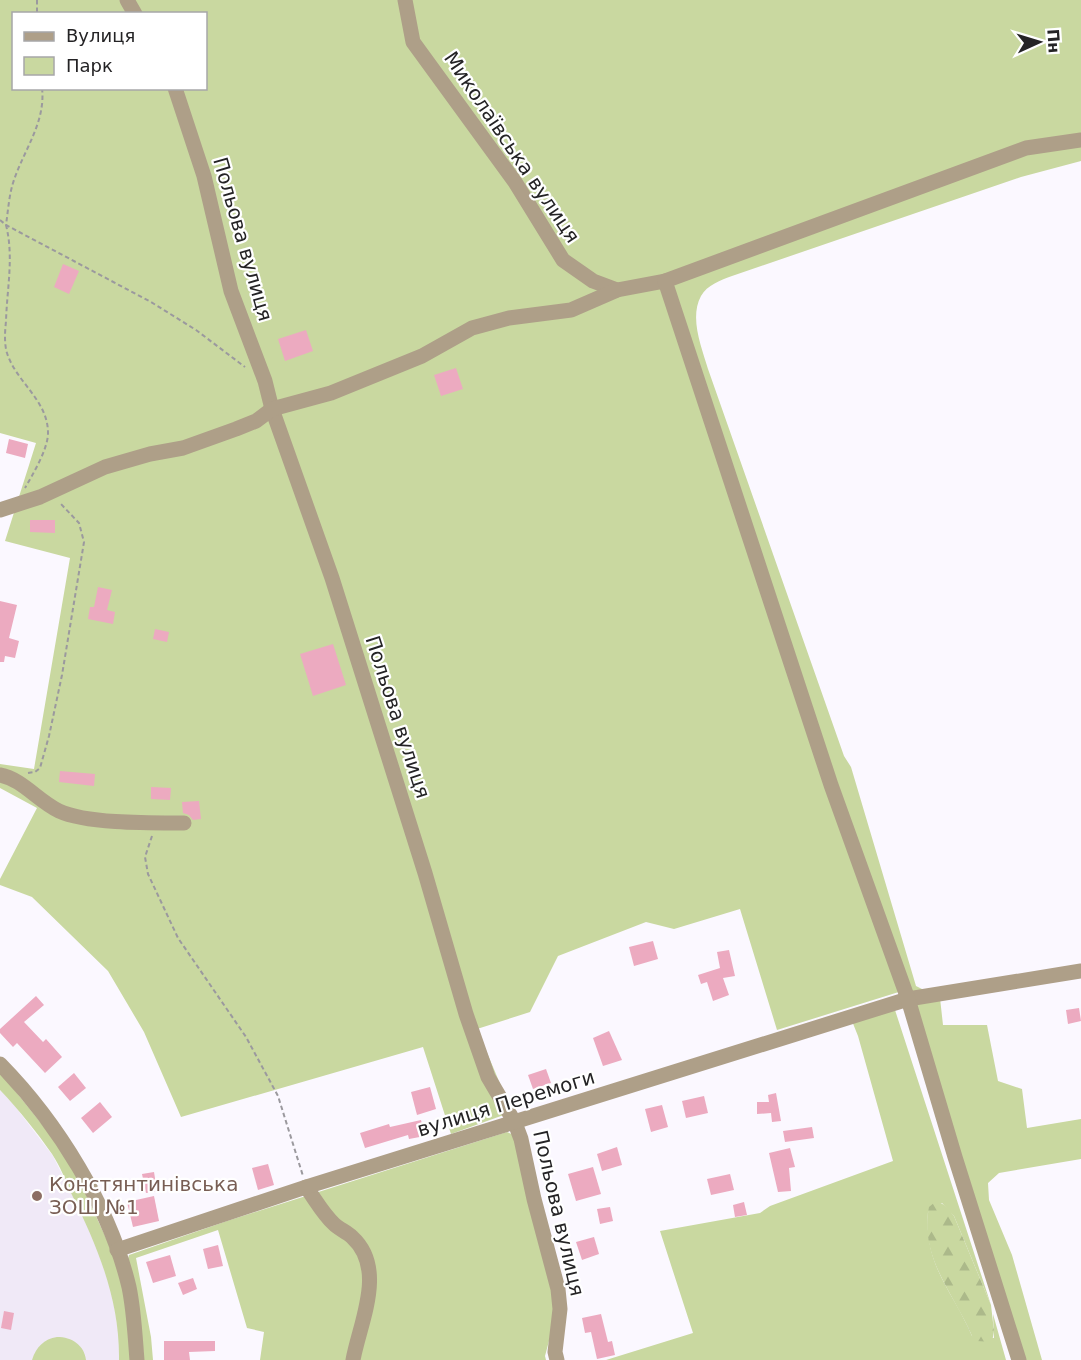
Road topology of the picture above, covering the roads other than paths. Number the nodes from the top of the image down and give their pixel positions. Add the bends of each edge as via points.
1 (405, 0) edge
2 (176, 90) edge
3 (1081, 140) edge
4 (665, 281) junction
5 (617, 290) junction
6 (272, 409) junction
7 (0, 510) edge
8 (4, 776) edge
9 (184, 823) dead end
10 (1081, 971) edge
11 (908, 999) junction
12 (0, 1064) edge
13 (515, 1123) junction
14 (306, 1187) junction
15 (117, 1250) junction
16 (137, 1360) edge
17 (353, 1360) edge
18 (557, 1360) edge
19 (1019, 1360) edge

1 - 5 street, Миколаївська вулиця via 413,42 515,182 563,260 593,281
2 - 6 street, Польова вулиця via 204,176 231,291
3 - 4 street via 1026,148
4 - 5 street
4 - 11 street via 831,785
5 - 6 street via 571,310 509,318 472,328 422,356 331,393
6 - 7 street via 236,429 183,448 105,467 40,497
6 - 13 street, Польова вулиця via 332,578 466,1014 488,1077
8 - 9 street via 48,806 72,816
10 - 11 street, вулиця Перемоги
11 - 13 street, вулиця Перемоги
11 - 19 street
12 - 15 street via 68,1148
13 - 14 street, вулиця Перемоги
13 - 18 street, Польова вулиця via 558,1289
14 - 15 street, вулиця Перемоги
14 - 17 street via 333,1224 353,1238 369,1268 370,1292
15 - 16 street via 129,1287

